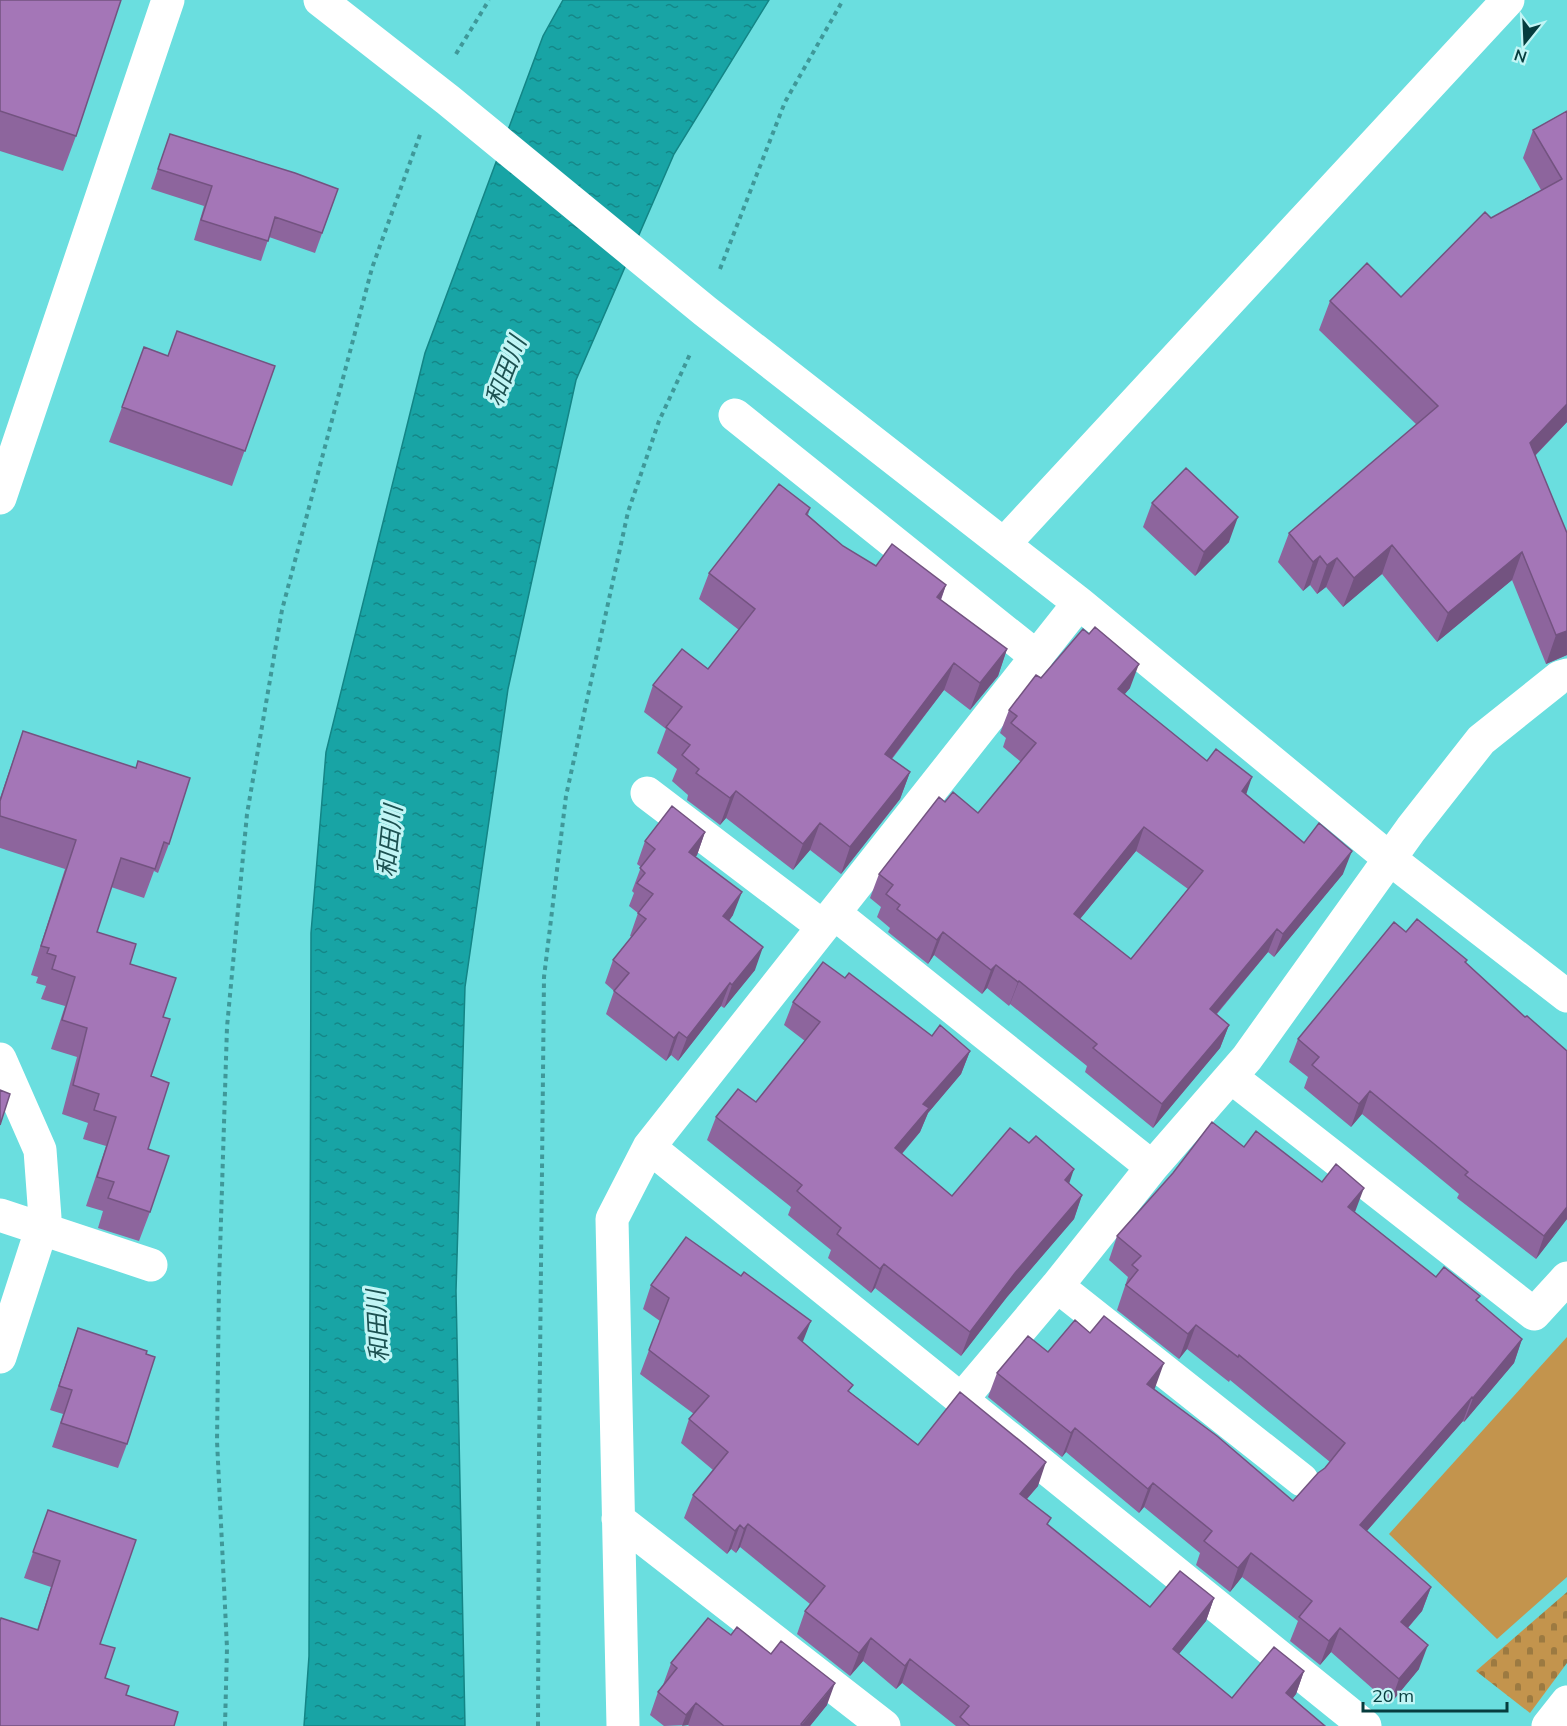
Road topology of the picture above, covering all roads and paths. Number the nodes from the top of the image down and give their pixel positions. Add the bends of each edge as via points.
1 (168, 0) edge
2 (320, 0) edge
3 (489, 0) edge
4 (843, 0) edge
5 (1508, 0) edge
6 (451, 62) dead end
7 (423, 126) dead end
8 (705, 311) junction
9 (735, 415) dead end
10 (0, 498) edge
11 (1004, 544) junction
12 (1079, 603) junction
13 (1038, 657) junction
14 (1567, 675) edge
15 (646, 793) dead end
16 (1390, 859) junction
17 (828, 920) junction
18 (1567, 996) edge
19 (0, 1059) edge
20 (1231, 1077) junction
21 (649, 1147) junction
22 (1152, 1167) junction
23 (0, 1215) edge
24 (42, 1228) junction
25 (151, 1265) dead end
26 (1567, 1278) edge
27 (1057, 1286) junction
28 (0, 1357) edge
29 (961, 1400) junction
30 (1302, 1480) dead end
31 (618, 1519) junction
32 (1567, 1702) edge
33 (225, 1726) edge
34 (538, 1726) edge
35 (623, 1726) edge
36 (884, 1726) edge
37 (1365, 1726) edge
38 (1548, 1726) edge

1 - 10 street
2 - 8 street
3 - 6 path
4 - 8 path via 785,102
5 - 11 street
7 - 33 path via 372,268 294,563 282,610 247,814 227,1027 219,1284 217,1442 227,1648
8 - 11 street
8 - 34 path via 695,344 659,421 628,512 566,796 544,977
9 - 13 street
11 - 12 street
12 - 13 street
12 - 16 street
13 - 17 street
14 - 16 street via 1481,740
15 - 17 street
16 - 18 street
16 - 20 street
17 - 21 street
17 - 22 street
19 - 24 street via 40,1150 45,1218
20 - 22 street
20 - 26 street via 1534,1314
21 - 29 street
21 - 31 street via 612,1219
22 - 27 street
23 - 24 street
24 - 25 street
24 - 28 street
27 - 29 street
27 - 30 street
29 - 37 street
31 - 35 street
31 - 36 street
32 - 38 street

